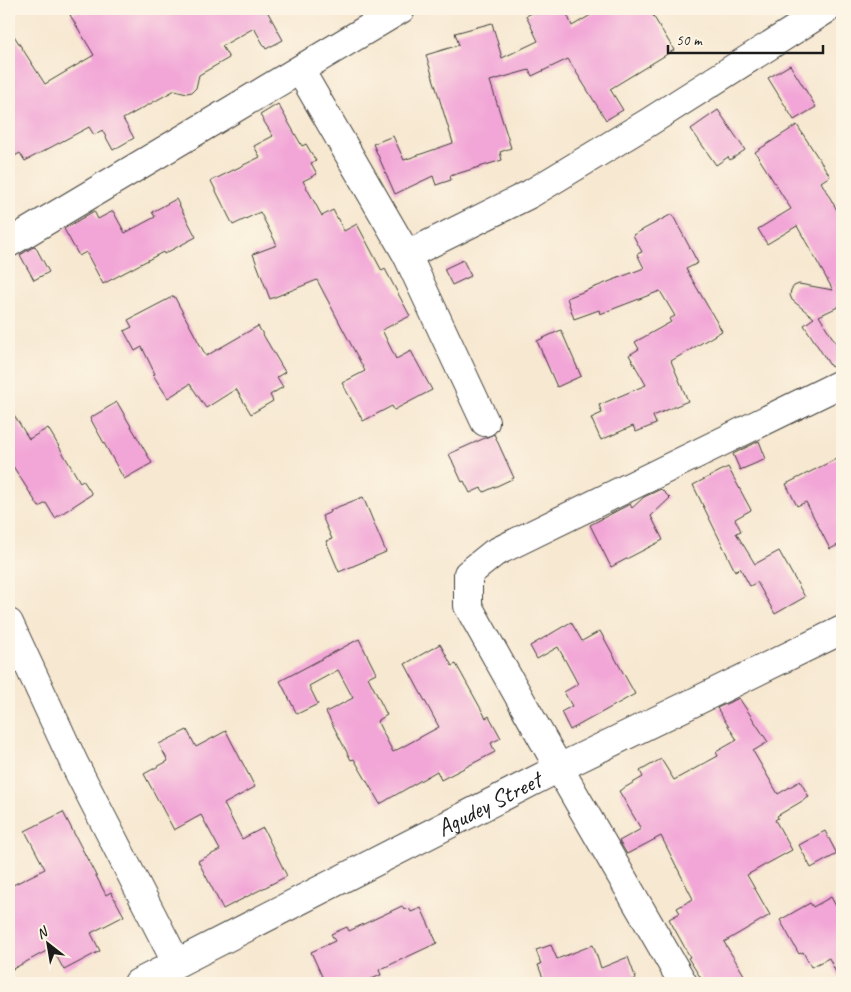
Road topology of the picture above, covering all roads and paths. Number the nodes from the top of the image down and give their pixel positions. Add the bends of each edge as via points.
1 (401, 9) edge
2 (828, 9) edge
3 (300, 70) junction
4 (9, 243) edge
5 (407, 255) junction
6 (842, 383) edge
7 (485, 422) dead end
8 (9, 623) edge
9 (842, 630) edge
10 (559, 768) junction
11 (176, 962) junction
12 (138, 983) edge
13 (683, 983) edge

1 - 3 street
2 - 5 street via 530,194
3 - 4 street
3 - 5 street
5 - 7 street
6 - 10 street via 494,553 468,574 468,606
8 - 11 street via 74,763
9 - 10 street, Agudey Street
10 - 11 street, Agudey Street
10 - 13 street
11 - 12 street, Agudey Street

